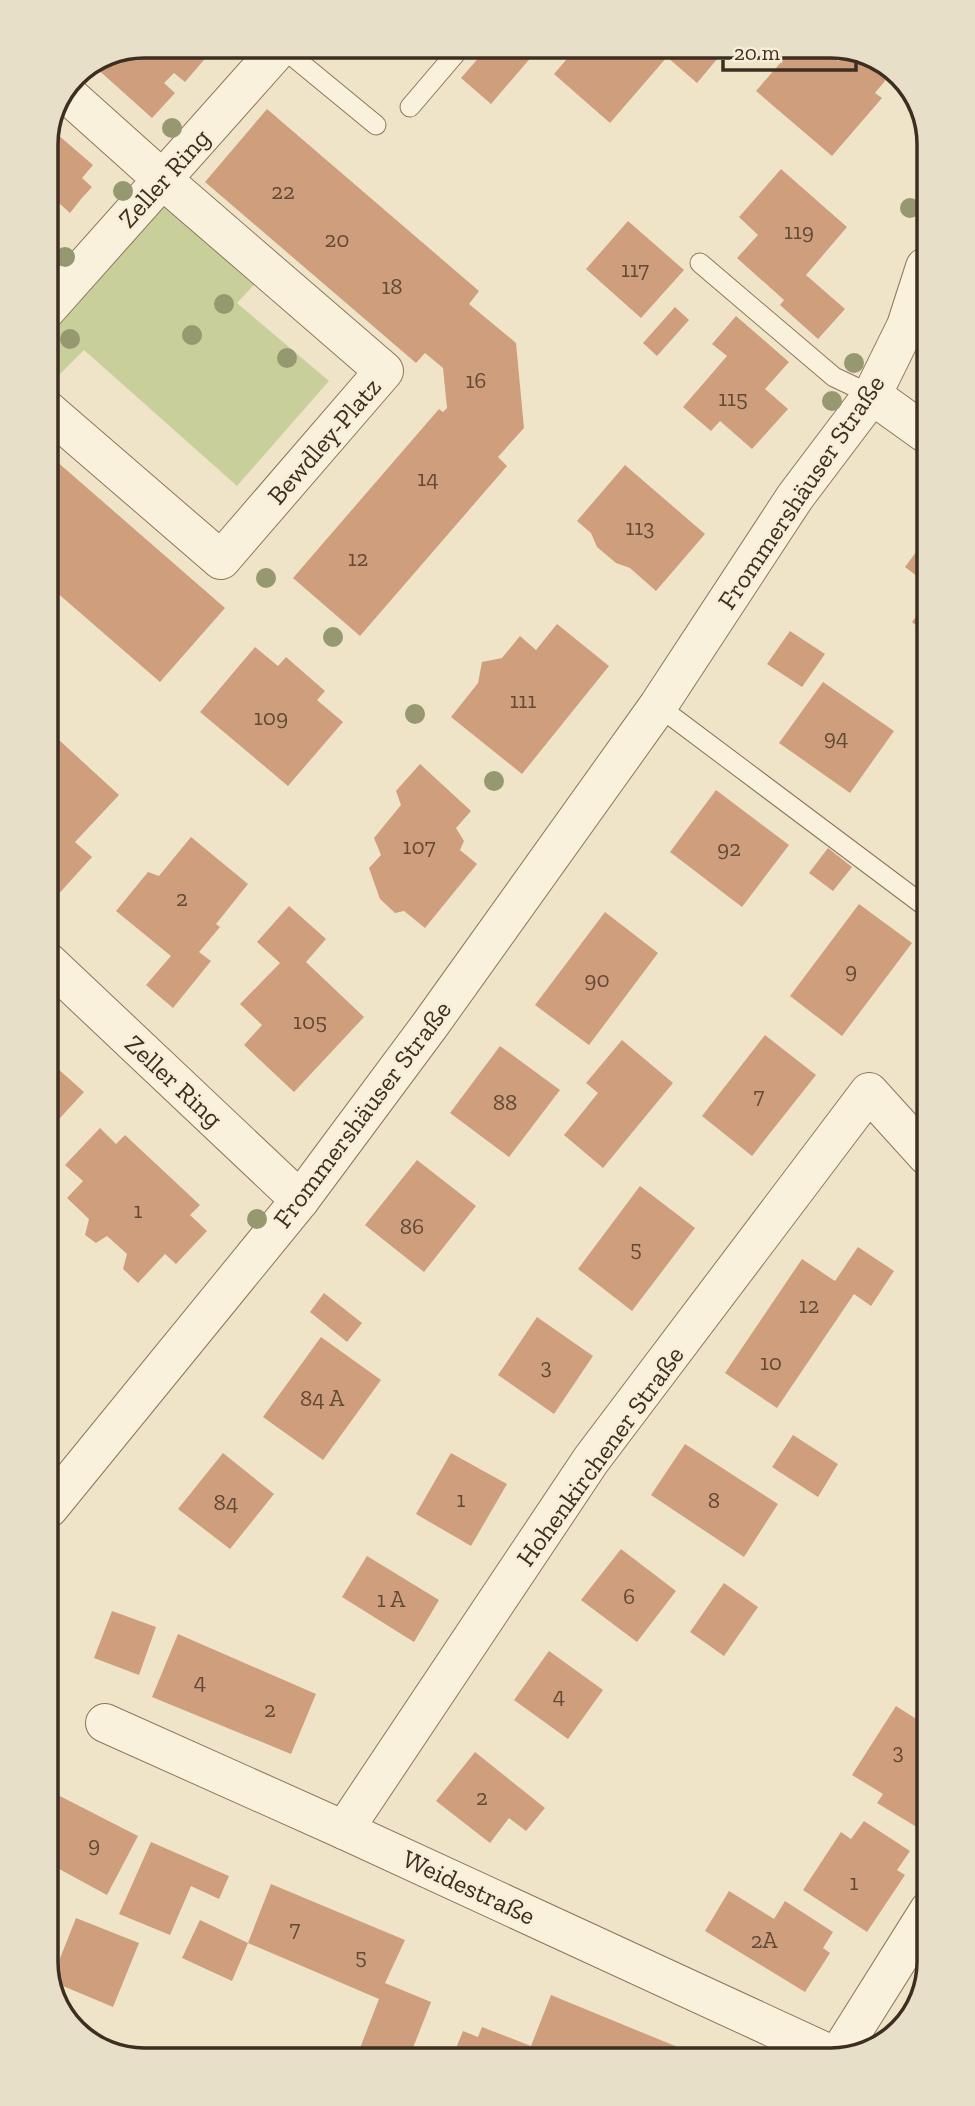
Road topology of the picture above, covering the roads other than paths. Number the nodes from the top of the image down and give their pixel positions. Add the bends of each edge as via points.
1 (270, 58) edge
2 (295, 58) edge
3 (452, 58) edge
4 (72, 98) edge
5 (410, 107) dead end
6 (376, 125) dead end
7 (163, 180) junction
8 (700, 263) dead end
9 (917, 292) edge
10 (58, 297) edge
11 (872, 395) junction
12 (58, 418) edge
13 (917, 427) edge
14 (658, 706) junction
15 (917, 900) edge
16 (58, 971) edge
17 (917, 1145) edge
18 (300, 1200) junction
19 (58, 1498) edge
20 (104, 1723) dead end
21 (344, 1830) junction
22 (917, 1929) edge
23 (817, 2048) edge
24 (842, 2048) edge

1 - 7 street, Zeller Ring
2 - 6 lane
3 - 5 lane
4 - 7 street, Bewdley-Platz
7 - 10 street, Zeller Ring
7 - 12 street, Bewdley-Platz via 384,371 221,560
8 - 11 lane via 834,377
9 - 11 street, Frommershäuser Straße via 906,326
11 - 13 street
11 - 14 street, Frommershäuser Straße via 795,497
14 - 15 lane
14 - 18 street, Frommershäuser Straße
16 - 18 street, Zeller Ring
17 - 21 street, Hohenkirchener Straße via 869,1092 591,1460
18 - 19 street, Frommershäuser Straße
20 - 21 street, Weidestraße
21 - 23 street, Weidestraße
22 - 24 street

